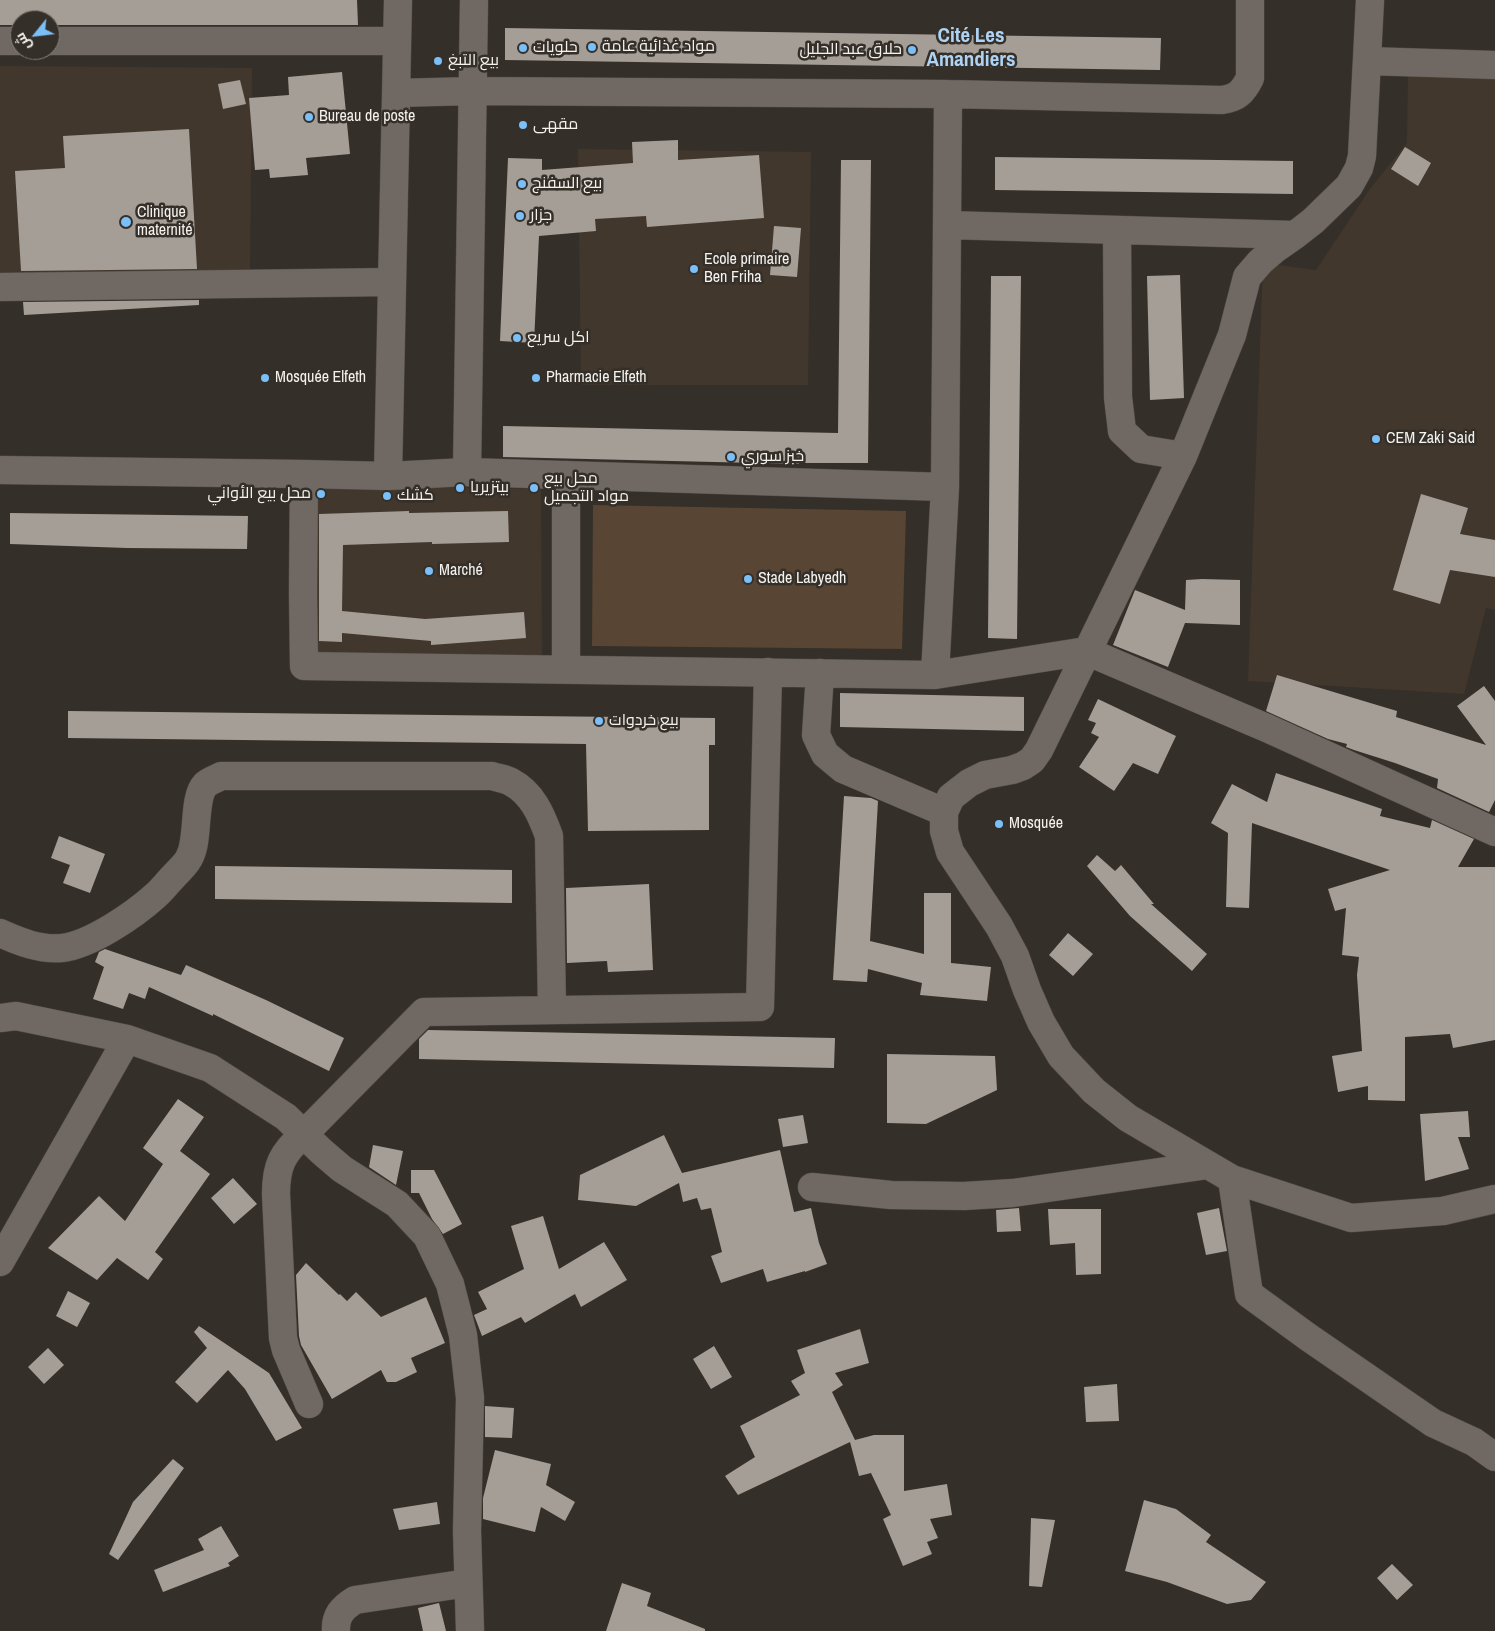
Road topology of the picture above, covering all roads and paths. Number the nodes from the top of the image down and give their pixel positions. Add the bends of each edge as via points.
1 (398, 0) edge
2 (474, 0) edge
3 (1250, 0) edge
4 (1370, 0) edge
5 (60, 41) edge
6 (397, 41) junction
7 (1367, 61) junction
8 (1495, 64) edge
9 (472, 92) junction
10 (396, 93) junction
11 (948, 94) junction
12 (947, 226) junction
13 (1117, 230) junction
14 (1295, 235) junction
15 (392, 282) junction
16 (0, 287) edge
17 (1183, 456) junction
18 (0, 470) edge
19 (467, 472) junction
20 (304, 474) junction
21 (566, 475) junction
22 (388, 476) junction
23 (945, 488) junction
24 (1086, 652) junction
25 (566, 669) junction
26 (768, 672) junction
27 (820, 673) junction
28 (936, 675) junction
29 (944, 812) junction
30 (1495, 832) edge
31 (0, 932) edge
32 (552, 1010) junction
33 (0, 1018) edge
34 (127, 1039) junction
35 (304, 1134) junction
36 (1208, 1164) junction
37 (1232, 1179) junction
38 (812, 1187) dead end
39 (1495, 1199) edge
40 (0, 1262) edge
41 (309, 1404) dead end
42 (1495, 1457) edge
43 (468, 1583) junction
44 (336, 1631) edge
45 (470, 1631) edge

1 - 6 street
2 - 9 street
3 - 11 street via 1250,78 1246,87 1231,99
4 - 7 street
5 - 6 street
6 - 10 street
7 - 8 street
7 - 14 street via 1360,168 1349,186
9 - 10 street
9 - 11 street
9 - 19 street
10 - 15 street
11 - 12 street
12 - 13 street
12 - 23 street
13 - 14 street
13 - 17 street via 1118,397 1122,431 1141,449
14 - 17 street via 1267,255 1247,277 1232,335
15 - 16 street
15 - 22 street
17 - 24 street
18 - 20 street
19 - 21 street
19 - 22 street
20 - 22 street
20 - 25 street via 304,666
21 - 23 street
21 - 25 street
23 - 28 street
24 - 28 street
24 - 29 street via 1032,760 1023,766 985,775 969,783 952,797
24 - 30 street via 1268,729
25 - 26 street
26 - 27 street
26 - 32 street via 760,1008
27 - 28 street
27 - 29 street via 816,735 825,754 843,768
29 - 36 street via 944,831 950,852 999,926 1015,956 1026,990 1061,1056 1094,1091 1128,1118
31 - 32 street via 22,943 62,948 98,936 123,920 155,896 190,857 200,796 204,786 221,776 492,776 510,781 528,794 541,814 549,836
32 - 35 street via 424,1012
33 - 34 street via 16,1016
34 - 35 street via 210,1068 286,1116
34 - 40 street
35 - 41 street via 284,1153 276,1187 283,1338
35 - 43 street via 342,1169 397,1204 426,1236 450,1284 463,1335 470,1398
36 - 37 street
36 - 38 street via 1013,1193 964,1196 891,1195
37 - 39 street via 1351,1218 1443,1212
37 - 42 street via 1249,1294 1433,1423 1474,1442
43 - 44 street via 354,1600 339,1614
43 - 45 street

